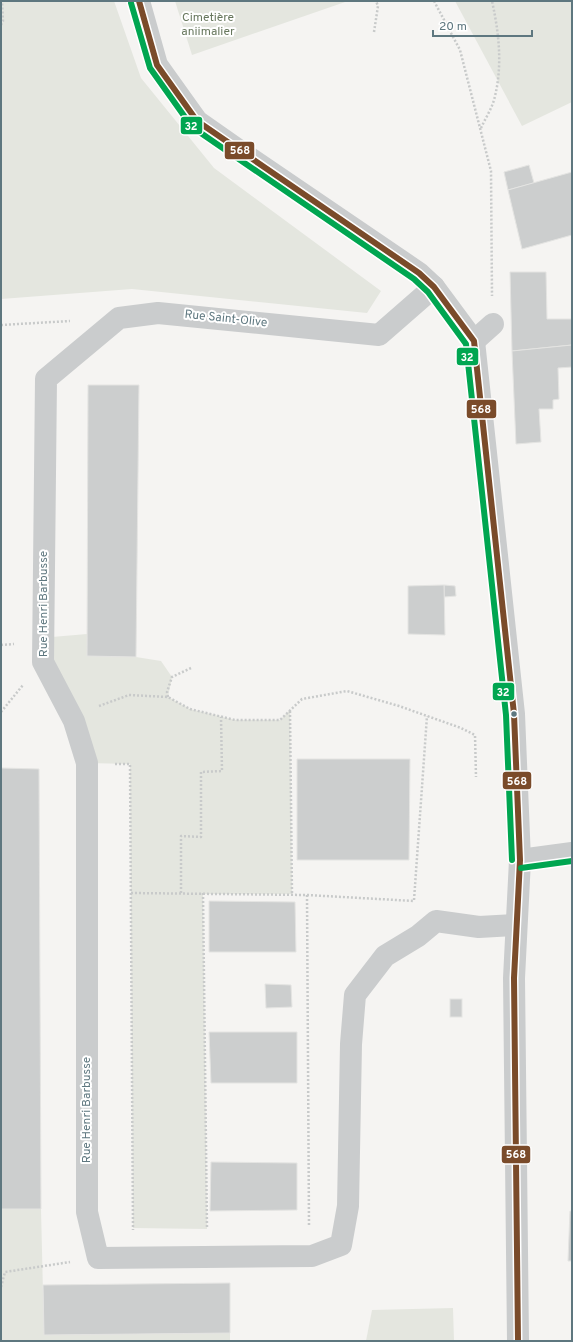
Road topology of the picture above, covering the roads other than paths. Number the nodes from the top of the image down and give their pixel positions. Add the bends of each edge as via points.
1 (139, 1) edge
2 (434, 287) junction
3 (120, 318) joint
4 (493, 324) road end
5 (474, 341) junction
6 (572, 853) edge
7 (520, 860) junction
8 (516, 925) junction
9 (518, 1341) edge

1 - 2 street via 157,65 197,120 419,273
2 - 3 street, Rue Saint-Olive via 379,335 158,313
2 - 5 street
3 - 8 street, Rue Henri Barbusse via 46,379 43,662 74,721 87,763 87,1212 98,1258 312,1256 341,1245 348,1206 350,1051 355,995 385,956 418,936 436,921 479,927
4 - 5 street
5 - 7 street via 514,714
6 - 7 street
7 - 8 street
8 - 9 street via 514,978

